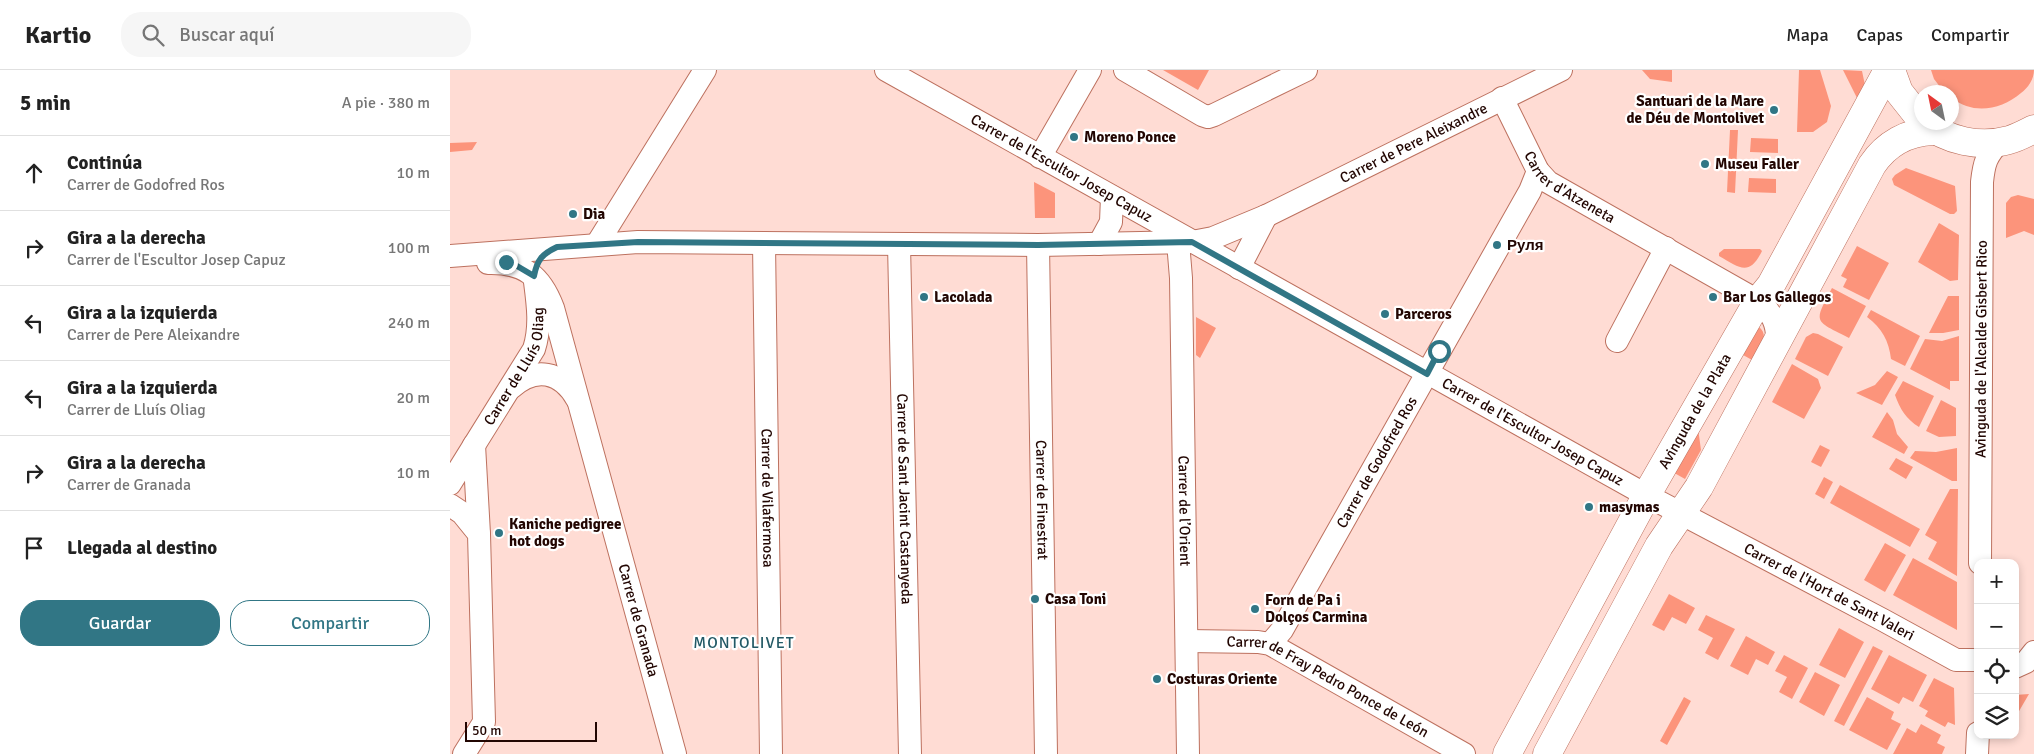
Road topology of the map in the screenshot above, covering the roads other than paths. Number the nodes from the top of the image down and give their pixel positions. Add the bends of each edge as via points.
1 (705, 70) edge
2 (886, 70) edge
3 (1090, 70) edge
4 (1125, 70) edge
5 (1306, 70) edge
6 (1561, 70) edge
7 (1889, 70) edge
8 (1502, 98) junction
9 (1914, 110) edge
10 (2034, 129) edge
11 (1918, 130) edge
12 (1934, 130) edge
13 (2004, 141) junction
14 (2034, 152) edge
15 (1040, 157) junction
16 (1538, 171) junction
17 (1112, 197) junction
18 (1266, 216) junction
19 (764, 243) junction
20 (597, 244) junction
21 (898, 244) junction
22 (1099, 244) junction
23 (1038, 245) junction
24 (1193, 245) junction
25 (557, 247) junction
26 (1666, 248) junction
27 (450, 256) edge
28 (450, 263) edge
29 (1180, 267) junction
30 (1240, 268) junction
31 (534, 276) junction
32 (1758, 301) junction
33 (1617, 341) dead end
34 (1777, 342) junction
35 (1427, 374) junction
36 (508, 392) junction
37 (578, 400) junction
38 (474, 445) junction
39 (450, 484) edge
40 (1646, 495) junction
41 (450, 505) edge
42 (1682, 514) junction
43 (479, 534) junction
44 (1980, 559) edge
45 (1187, 641) junction
46 (1270, 644) junction
47 (2034, 652) edge
48 (1974, 660) edge
49 (2019, 665) edge
50 (1978, 739) edge
51 (464, 754) edge
52 (675, 754) edge
53 (771, 754) edge
54 (910, 754) edge
55 (1046, 754) edge
56 (1188, 754) edge
57 (1464, 754) edge
58 (1507, 754) edge
59 (1548, 754) edge
60 (1977, 754) edge

1 - 20 street
2 - 15 street, Carrer de l'Escultor Josep Capuz
3 - 15 street
4 - 5 street via 1208,117
6 - 8 street, Carrer de Pere Aleixandre
7 - 9 main road via 1899,92
7 - 32 main road, Avinguda de la Plata via 1771,285
8 - 16 street, Carrer d'Atzeneta
8 - 18 street, Carrer de Pere Aleixandre
10 - 13 main road
11 - 34 main road via 1880,153
12 - 13 main road via 1946,137 1977,143
13 - 14 main road
13 - 44 street, Avinguda de l'Alcalde Gisbert Rico via 1990,152 1983,164
15 - 17 street, Carrer de l'Escultor Josep Capuz
16 - 26 street, Carrer d'Atzeneta via 1553,185
16 - 35 street, Carrer de Godofred Ros via 1530,191
17 - 22 street via 1111,222
17 - 24 street, Carrer de l'Escultor Josep Capuz
18 - 24 street, Carrer de Pere Aleixandre
18 - 30 street
19 - 20 street, Carrer de Pere Aleixandre
19 - 21 street, Carrer de Pere Aleixandre
19 - 53 street, Carrer de Vilafermosa
20 - 25 street, Carrer de Pere Aleixandre
21 - 23 street, Carrer de Pere Aleixandre
21 - 54 street, Carrer de Sant Jacint Castanyeda
22 - 23 street, Carrer de Pere Aleixandre
22 - 24 street, Carrer de Pere Aleixandre
23 - 55 street, Carrer de Finestrat
24 - 29 street, Carrer de l’Orient
24 - 29 street via 1191,257
24 - 30 street, Carrer de l'Escultor Josep Capuz
25 - 27 street, Carrer de Pere Aleixandre
25 - 31 street, Carrer de Lluís Oliag via 540,257
26 - 32 street, Carrer d'Atzeneta
26 - 33 street
28 - 31 street, Carrer de Granada via 506,262
29 - 45 street, Carrer de l’Orient
30 - 35 street, Carrer de l'Escultor Josep Capuz
31 - 36 street, Carrer de Lluís Oliag via 538,335
31 - 37 street, Carrer de Granada via 553,308
32 - 34 street, Carrer d'Atzeneta via 1774,319
32 - 40 main road, Avinguda de la Plata
34 - 42 main road
35 - 40 street, Carrer de l'Escultor Josep Capuz
35 - 46 street, Carrer de Godofred Ros via 1282,630
36 - 37 street, Carrer de Granada via 528,376 540,374 563,380
36 - 38 street, Carrer de Lluís Oliag
37 - 52 street, Carrer de Granada
38 - 39 street, Carrer de Lluís Oliag
38 - 43 street
40 - 42 street, Carrer de l'Escultor Josep Capuz
40 - 58 main road, Avinguda de la Plata
41 - 43 street via 471,521
42 - 48 street, Carrer de l'Hort de Sant Valeri via 1956,660
42 - 59 main road via 1659,546
43 - 51 street via 484,722
45 - 46 street, Carrer de Fray Pedro Ponce de León
45 - 56 street, Carrer de l’Orient
46 - 57 street, Carrer de Fray Pedro Ponce de León
47 - 49 street
50 - 60 street

